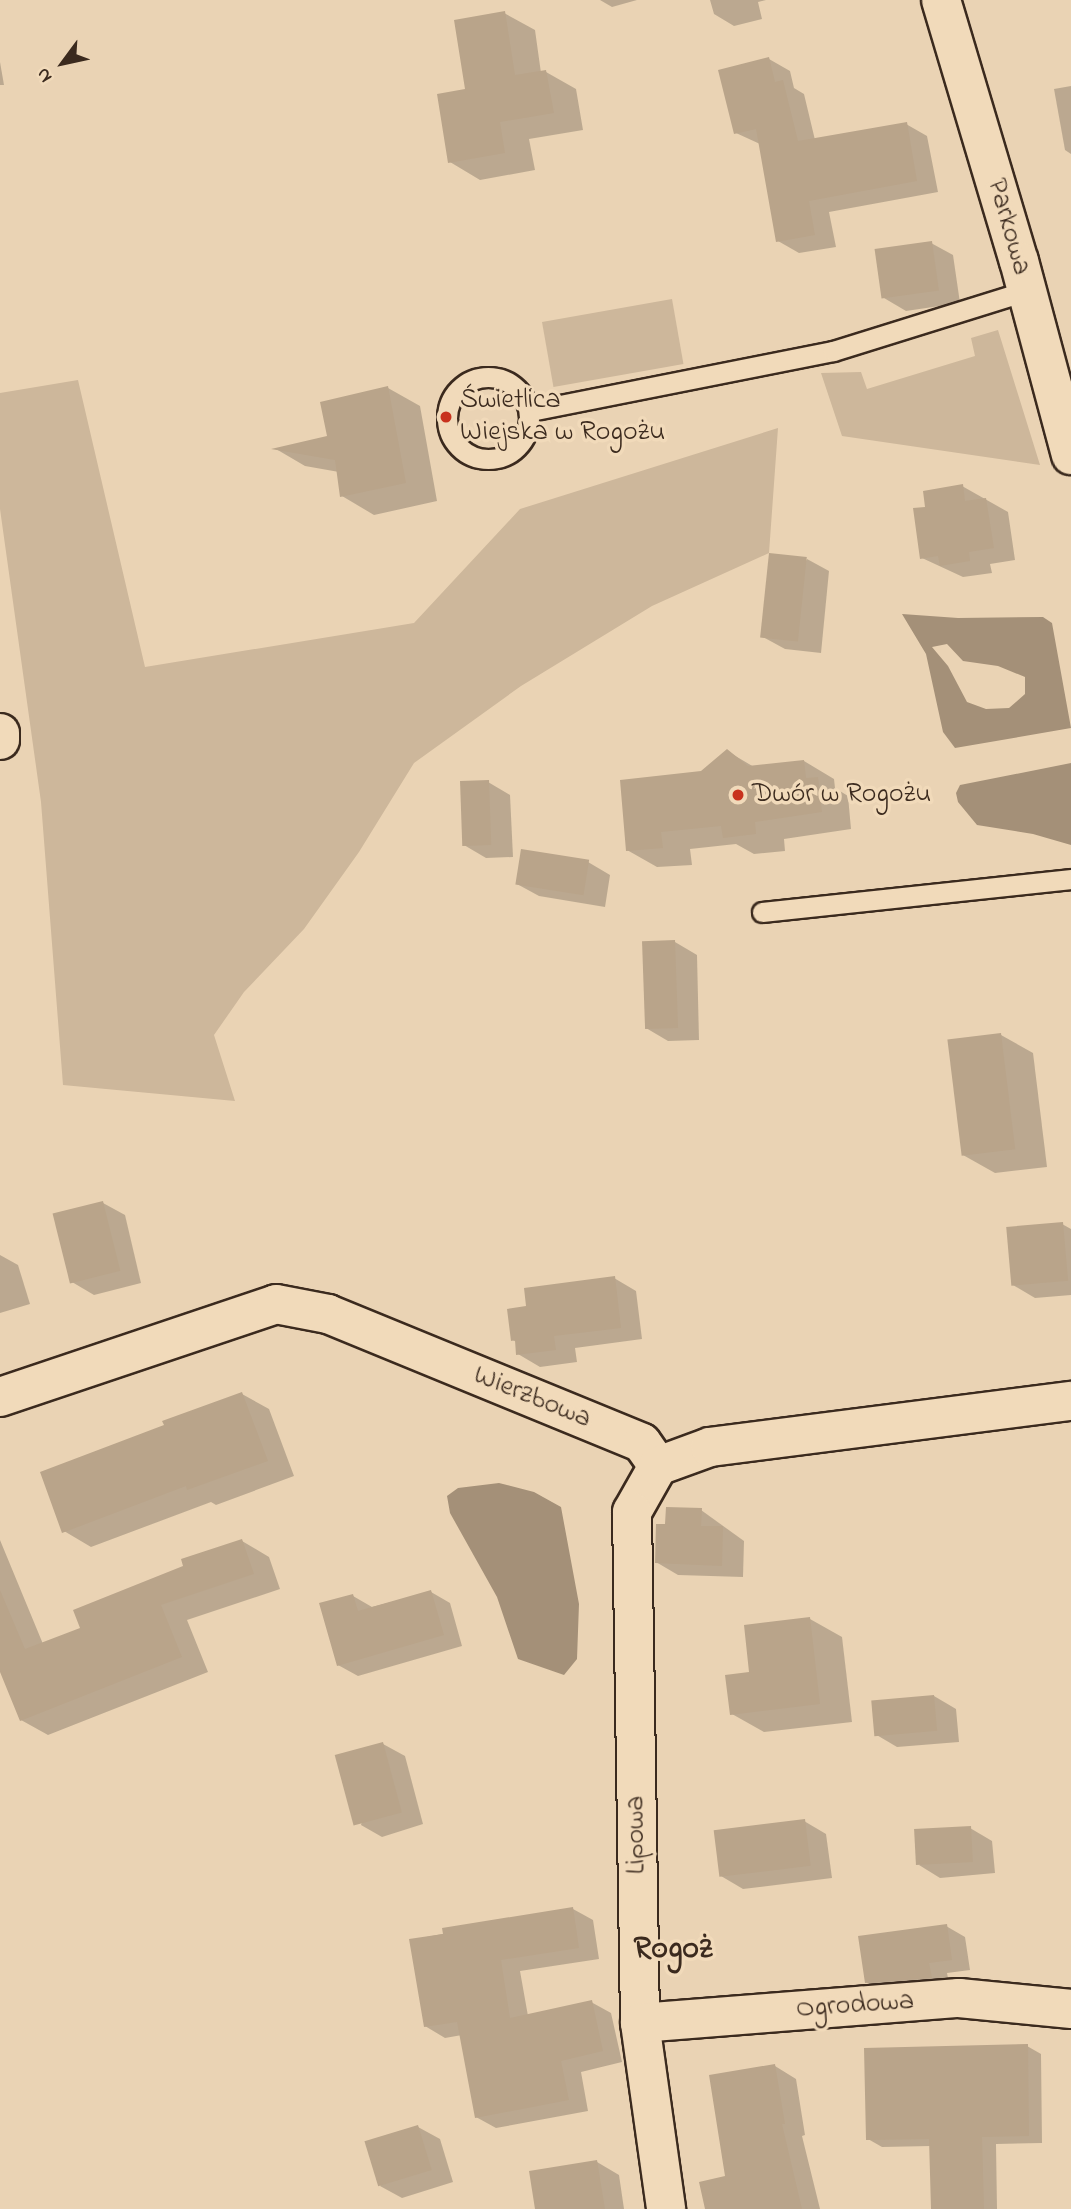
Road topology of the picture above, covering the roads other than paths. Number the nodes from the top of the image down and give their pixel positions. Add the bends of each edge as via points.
1 (941, 0) edge
2 (1026, 290) junction
3 (530, 411) junction
4 (1071, 455) edge
5 (0, 733) edge
6 (0, 740) edge
7 (1071, 879) edge
8 (762, 912) dead end
9 (0, 1397) edge
10 (1071, 1401) edge
11 (658, 1466) junction
12 (1071, 2010) edge
13 (640, 2023) junction
14 (666, 2209) edge

1 - 2 street, Parkowa
2 - 3 lane via 833,351
2 - 4 street, Parkowa
3 - 3 lane via 519,390 499,377 475,378 456,391 446,413 450,436 466,454 489,460 512,453 527,435
5 - 6 street
7 - 8 lane
9 - 11 street, Wierzbowa via 276,1304 328,1314 642,1443
10 - 11 street via 710,1447
11 - 13 street, Lipowa via 632,1512
12 - 13 street, Ogrodowa via 959,1998
13 - 14 street, Lipowa

